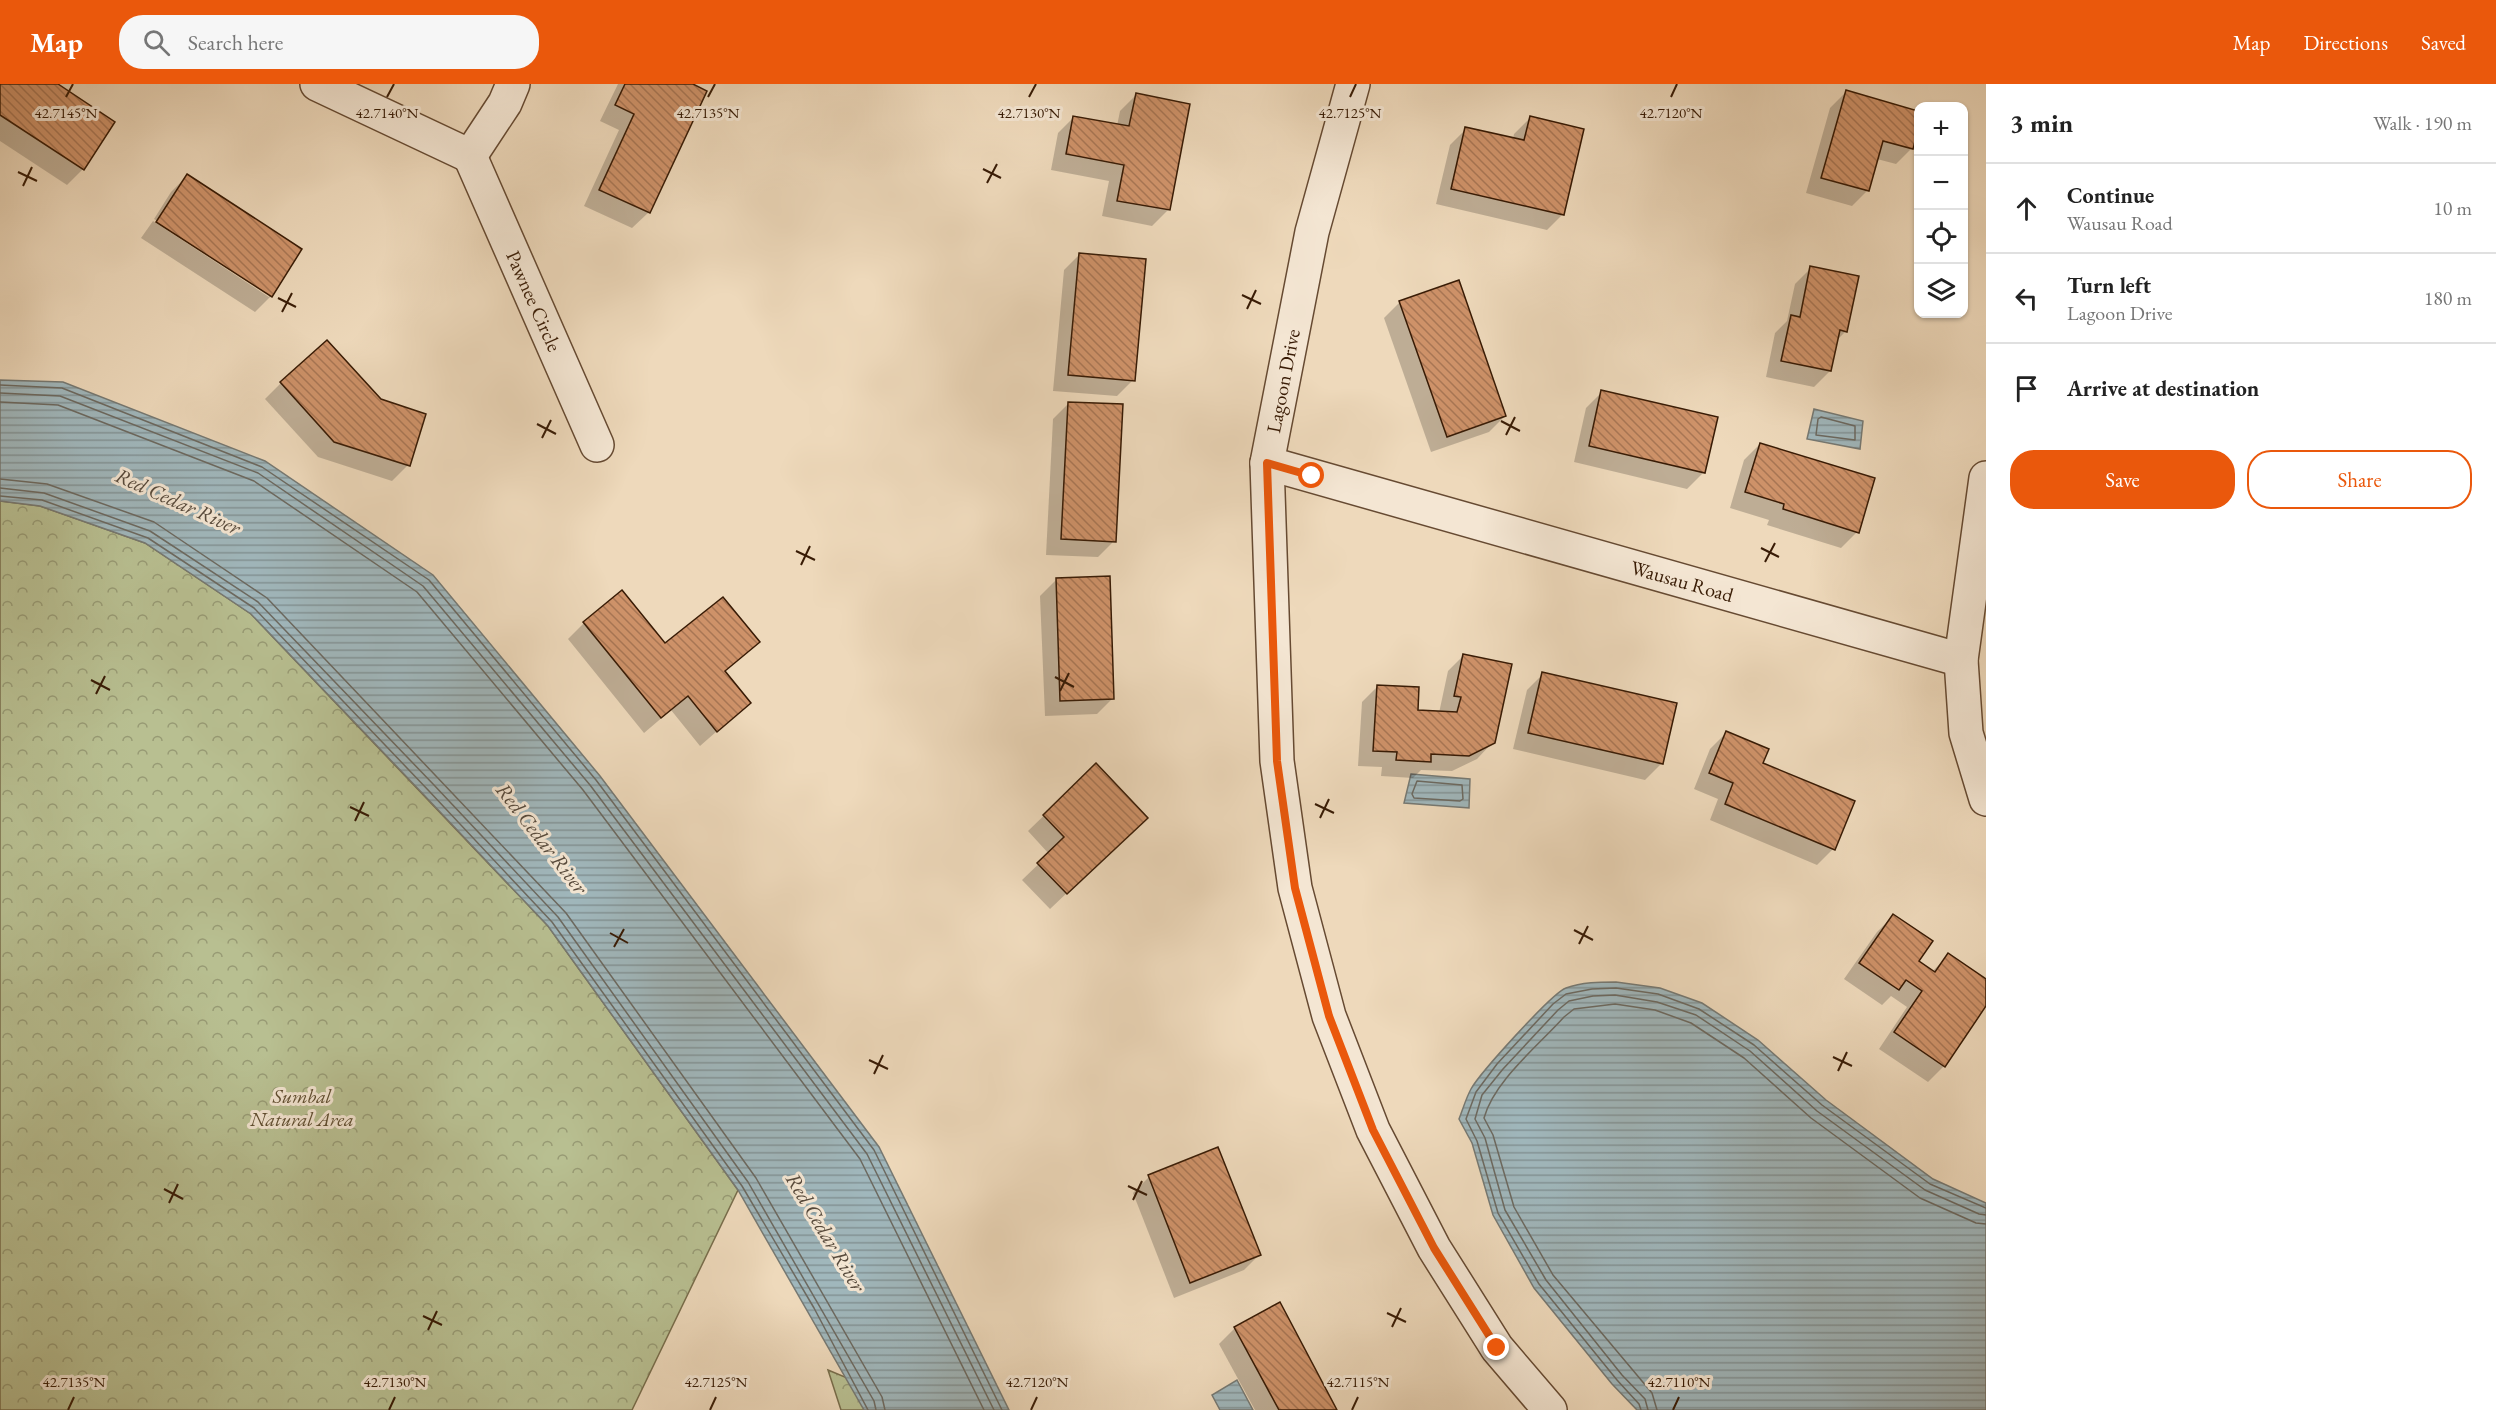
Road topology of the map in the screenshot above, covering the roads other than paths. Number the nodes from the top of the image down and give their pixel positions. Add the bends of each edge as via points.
1 (317, 84) edge
2 (513, 84) edge
3 (1353, 84) edge
4 (470, 156) junction
5 (597, 446) dead end
6 (1267, 463) junction
7 (1986, 477) edge
8 (1961, 660) junction
9 (1986, 799) edge
10 (1550, 1410) edge

1 - 4 street
2 - 4 street
3 - 6 street, Lagoon Drive via 1312,232
4 - 5 street, Pawnee Circle
6 - 8 street, Wausau Road
6 - 10 street, Lagoon Drive via 1277,761 1295,888 1329,1016 1373,1130 1434,1248 1497,1348
7 - 8 street
8 - 9 street via 1966,733

